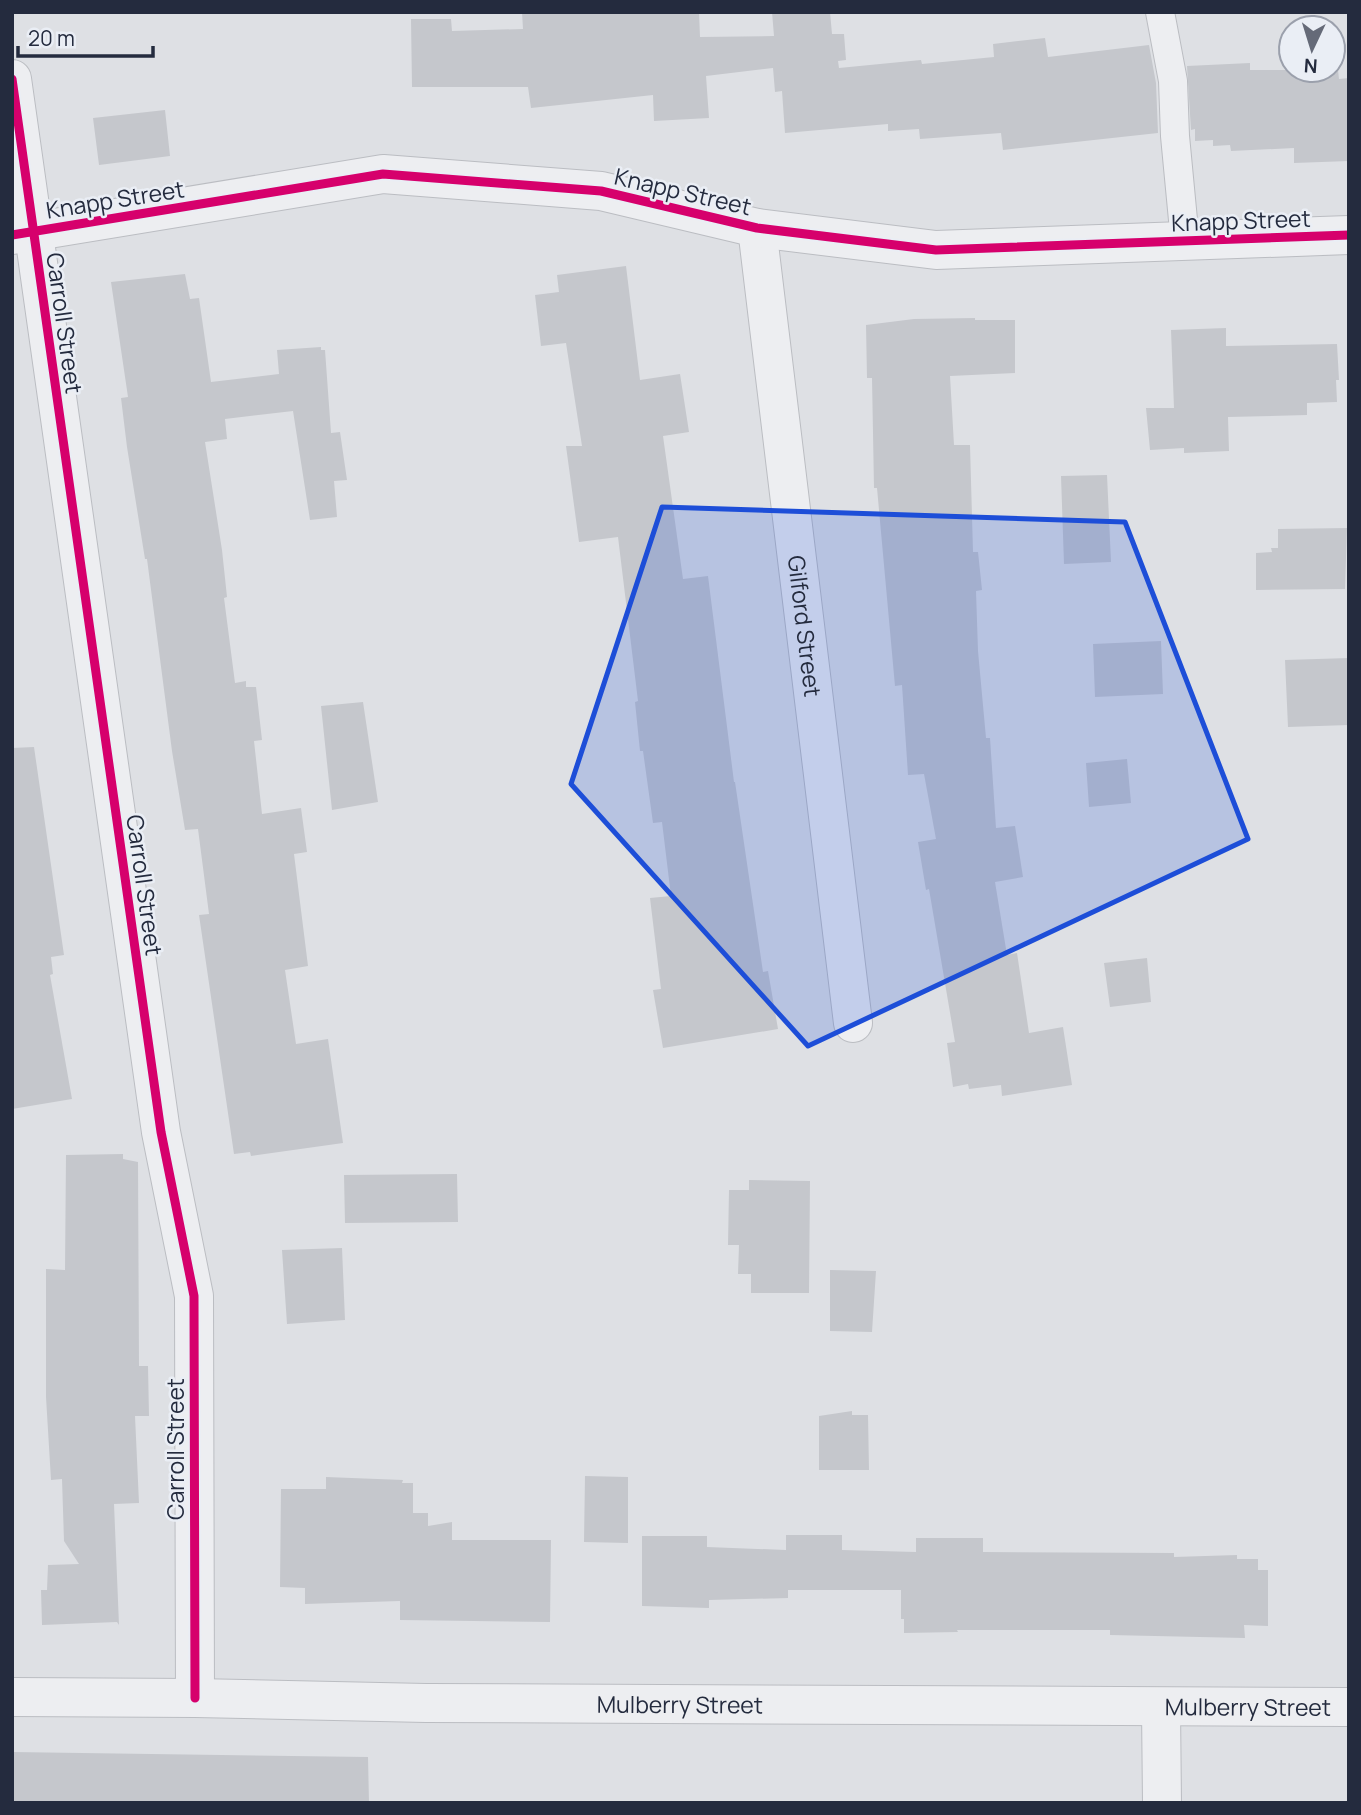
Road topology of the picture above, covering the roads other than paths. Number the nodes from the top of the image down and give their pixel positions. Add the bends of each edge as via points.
1 (1160, 12) edge
2 (12, 79) edge
3 (757, 228) junction
4 (23, 233) edge
5 (1349, 235) edge
6 (1185, 241) junction
7 (853, 1023) dead end
8 (12, 1697) edge
9 (195, 1698) junction
10 (1349, 1707) edge
11 (1161, 1708) junction
12 (1162, 1803) edge

1 - 6 lane via 1173,81
2 - 4 street, Carroll Street
3 - 4 street, Knapp Street via 601,191 383,174
3 - 6 street, Knapp Street via 936,250
3 - 7 street, Gilford Street
4 - 9 street, Carroll Street via 160,1132 194,1296
5 - 6 street, Knapp Street
8 - 9 street, Mulberry Street
9 - 11 street, Mulberry Street
10 - 11 street, Mulberry Street
11 - 12 street

